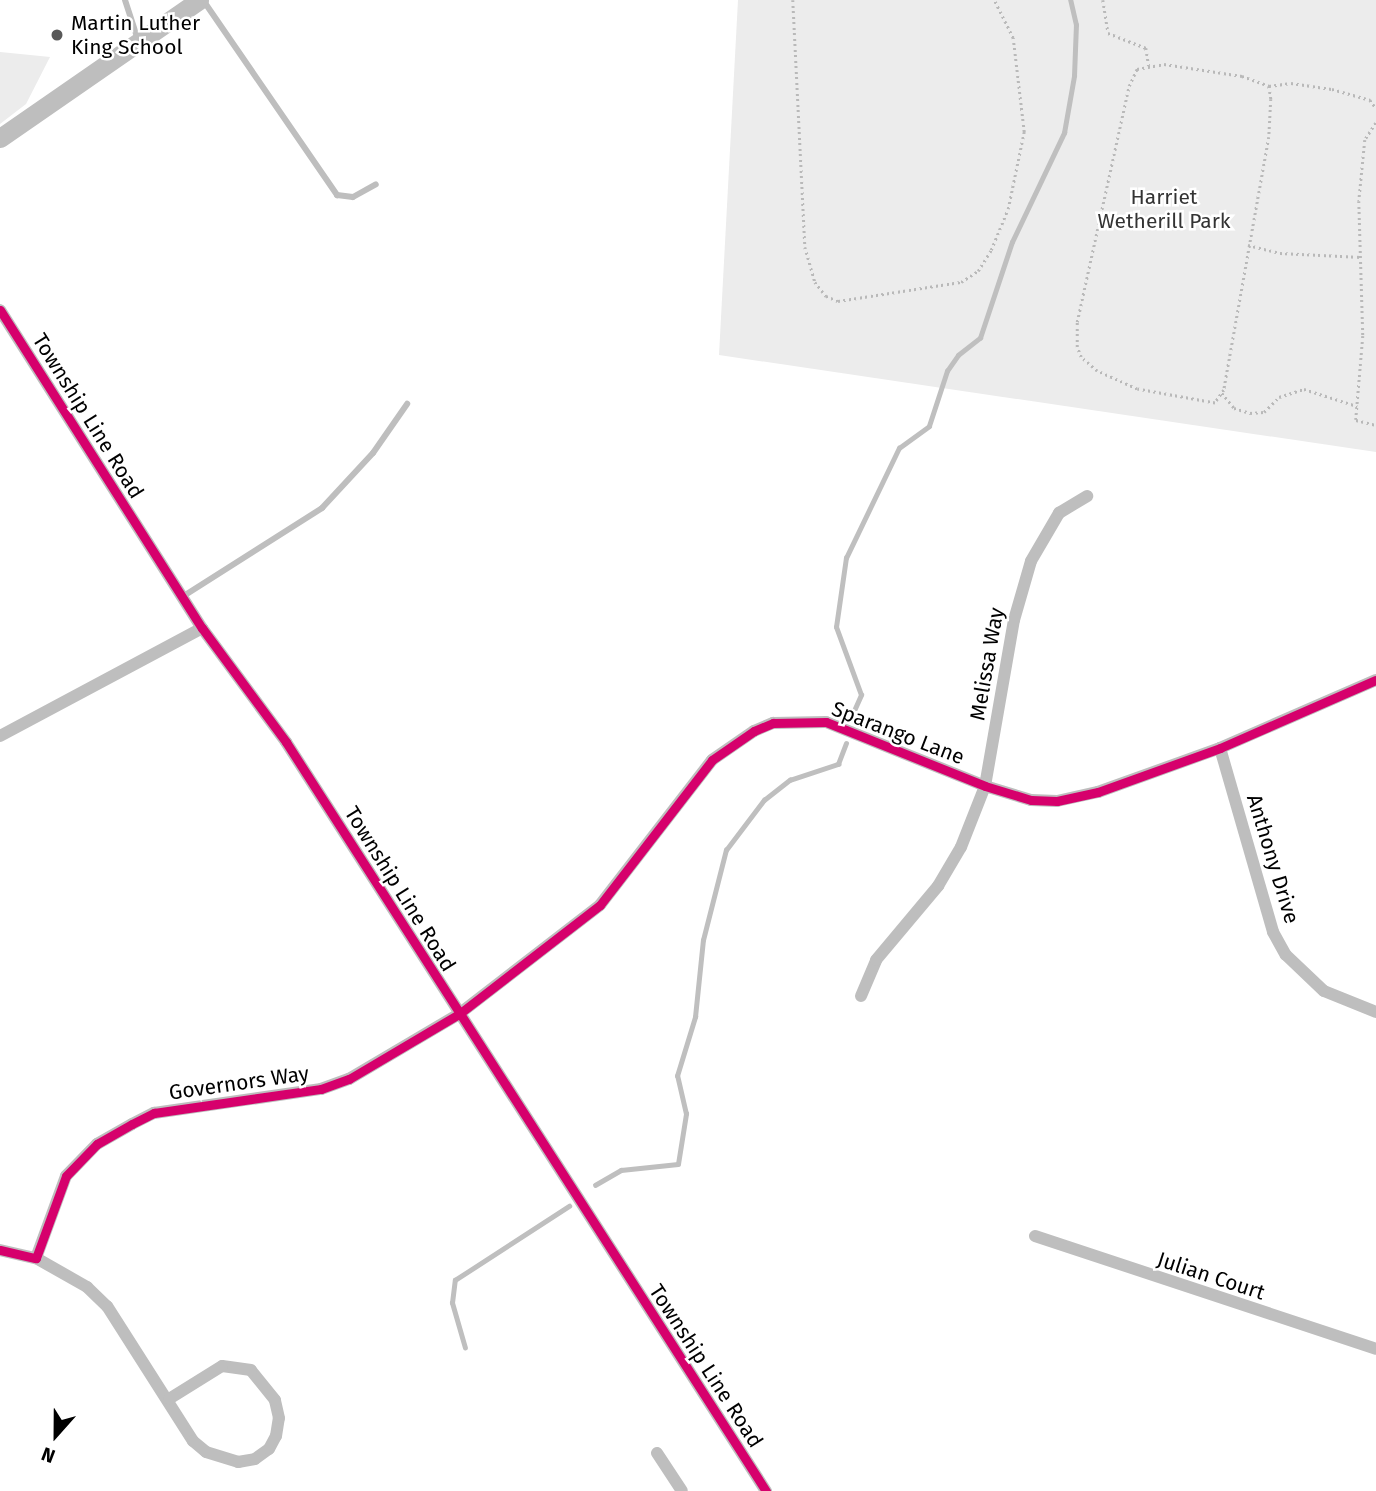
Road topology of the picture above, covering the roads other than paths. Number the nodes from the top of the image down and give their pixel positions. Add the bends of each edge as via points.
1 (125, 0) edge
2 (201, 0) edge
3 (138, 42) junction
4 (0, 138) edge
5 (376, 184) dead end
6 (0, 310) edge
7 (407, 404) dead end
8 (1087, 496) dead end
9 (182, 597) junction
10 (202, 628) junction
11 (1376, 681) edge
12 (0, 736) edge
13 (1220, 748) junction
14 (985, 786) junction
15 (861, 996) dead end
16 (1376, 1012) edge
17 (459, 1014) junction
18 (1035, 1236) dead end
19 (0, 1250) edge
20 (36, 1258) junction
21 (1376, 1349) edge
22 (169, 1399) junction
23 (657, 1452) dead end
24 (682, 1491) edge
25 (766, 1491) edge

1 - 3 lane
2 - 3 main road
2 - 5 lane via 337,195 353,197
3 - 4 main road
6 - 9 street, Township Line Road
7 - 9 lane via 373,453 322,508
8 - 14 street, Melissa Way via 1059,513 1031,561 1020,592
9 - 10 street, Township Line Road
10 - 12 street
10 - 17 street, Township Line Road via 286,742
11 - 13 street, Sparango Lane
13 - 14 street, Sparango Lane via 1098,792 1057,801 1031,800
13 - 16 street, Anthony Drive via 1279,943 1315,984
14 - 15 street, Melissa Way via 950,867 876,960
14 - 17 street, Sparango Lane via 826,722 780,722 754,731 712,760 600,905
17 - 20 street, Governors Way via 349,1079 321,1089 155,1113 97,1144 72,1168 56,1194
17 - 25 street, Township Line Road
18 - 21 street, Julian Court
19 - 20 street
20 - 22 street via 88,1286 107,1306
22 - 22 street via 193,1441 222,1458 255,1459 269,1449 276,1436 275,1400 251,1370 222,1366
23 - 24 street

